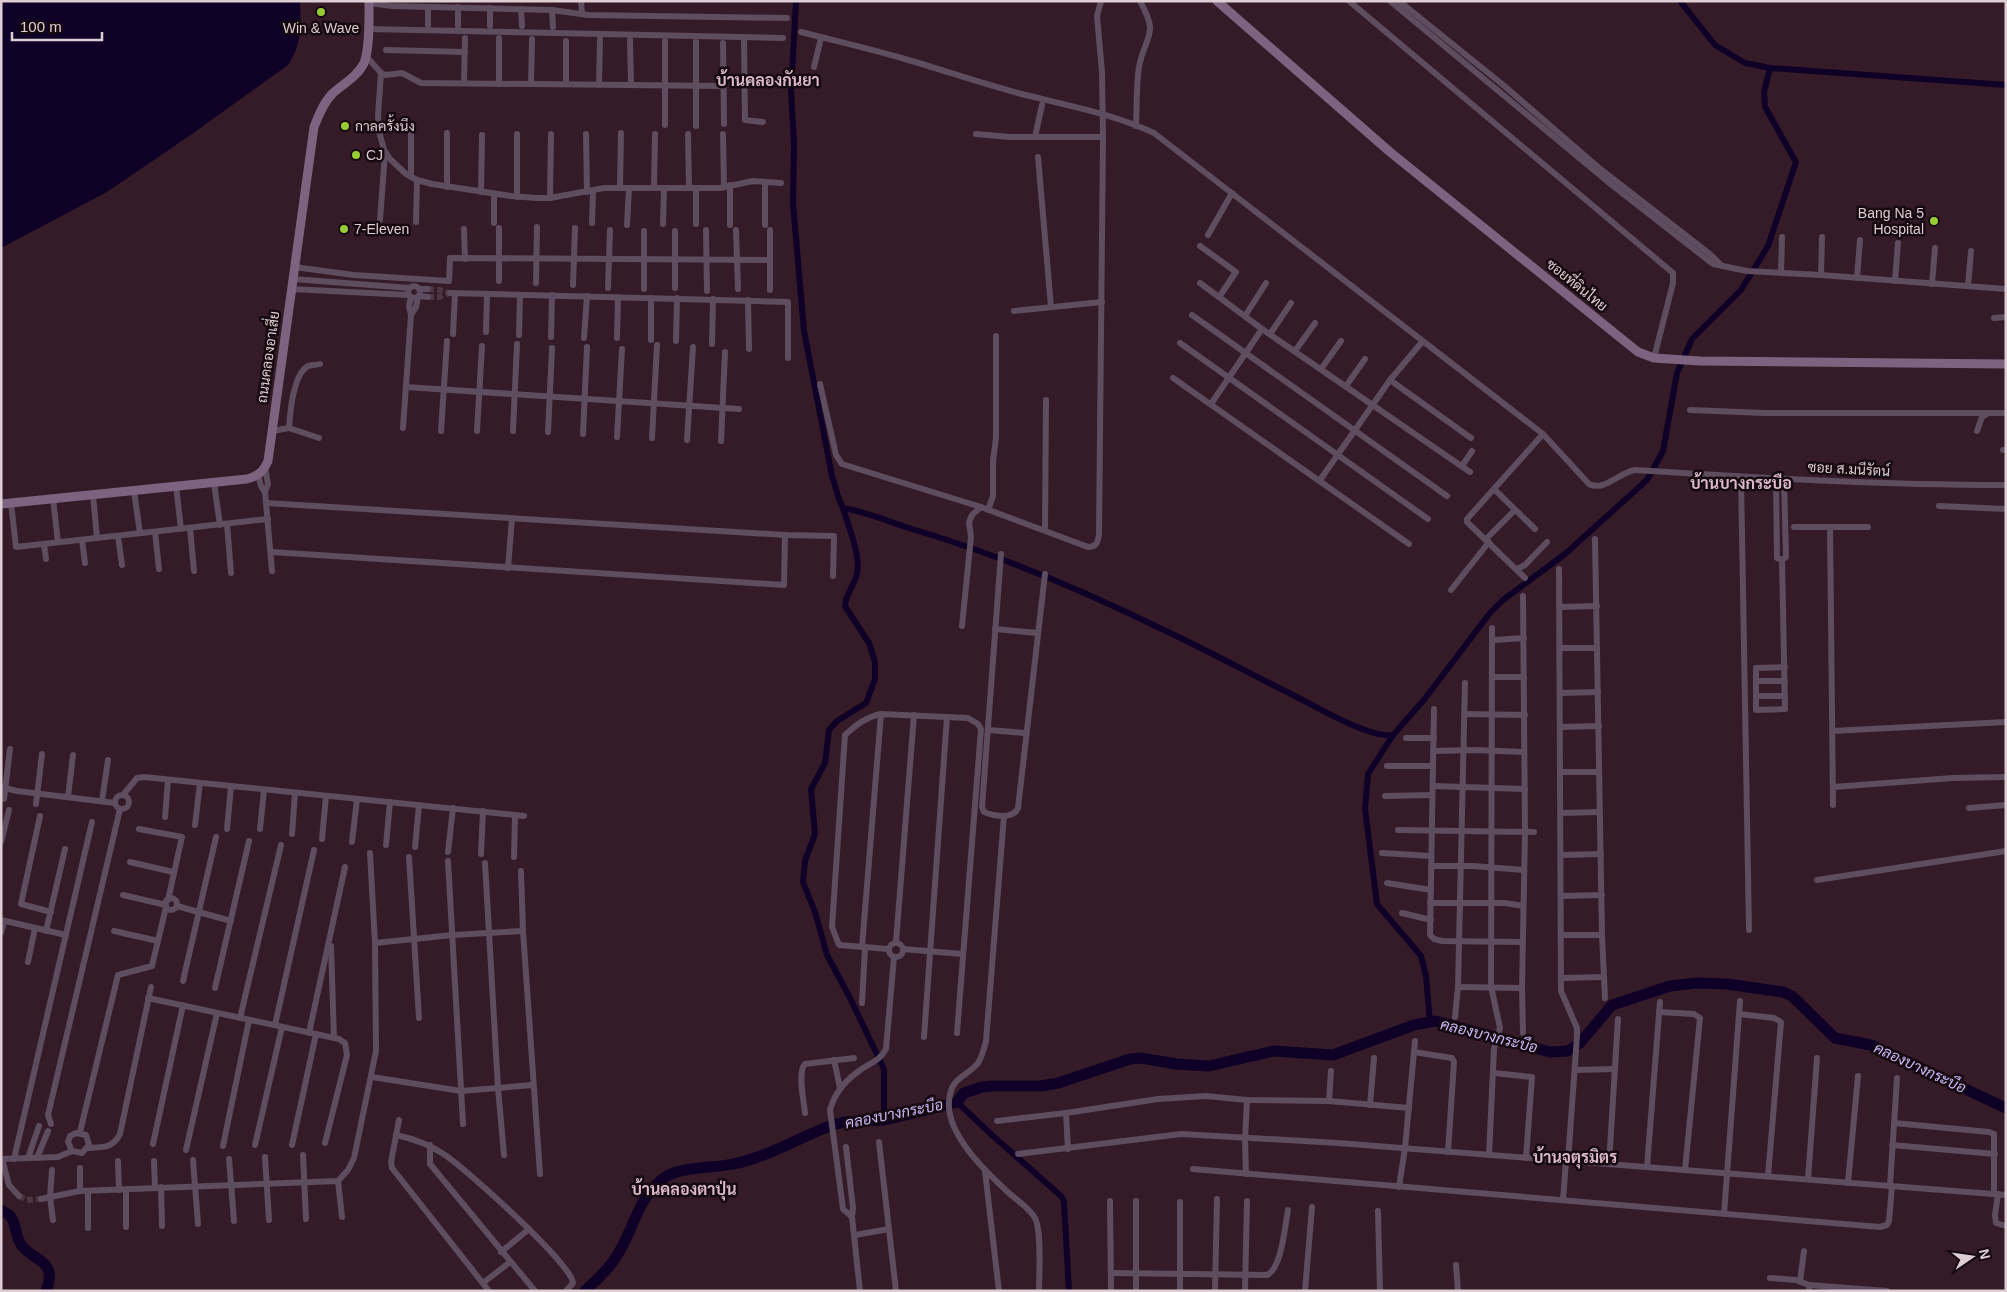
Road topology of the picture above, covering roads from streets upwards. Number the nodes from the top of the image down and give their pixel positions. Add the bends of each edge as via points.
1 (517, 1) edge
2 (550, 1) edge
3 (582, 1) edge
4 (1101, 1) edge
5 (1140, 1) edge
6 (1217, 1) edge
7 (1349, 1) edge
8 (1390, 1) edge
9 (1399, 1) edge
10 (369, 2) edge
11 (392, 4) edge
12 (424, 5) edge
13 (455, 5) edge
14 (486, 6) edge
15 (519, 9) junction
16 (551, 10) junction
17 (582, 14) junction
18 (787, 18) dead end
19 (428, 25) dead end
20 (458, 26) dead end
21 (490, 26) dead end
22 (522, 26) dead end
23 (553, 27) dead end
24 (368, 29) junction
25 (801, 32) dead end
26 (465, 38) dead end
27 (499, 38) dead end
28 (744, 38) junction
29 (783, 38) dead end
30 (821, 38) junction
31 (532, 39) dead end
32 (600, 39) dead end
33 (630, 40) dead end
34 (665, 40) dead end
35 (566, 41) dead end
36 (696, 42) dead end
37 (723, 43) dead end
38 (386, 50) dead end
39 (465, 52) junction
40 (366, 56) junction
41 (814, 67) dead end
42 (380, 73) junction
43 (1487, 77) junction
44 (464, 83) junction
45 (498, 84) junction
46 (531, 84) junction
47 (566, 84) junction
48 (599, 85) junction
49 (630, 85) junction
50 (666, 86) junction
51 (696, 86) junction
52 (723, 86) junction
53 (1042, 105) dead end
54 (1102, 114) junction
55 (763, 122) dead end
56 (724, 124) dead end
57 (665, 125) dead end
58 (696, 126) dead end
59 (1136, 126) junction
60 (411, 132) dead end
61 (447, 133) dead end
62 (620, 133) dead end
63 (482, 134) dead end
64 (517, 134) dead end
65 (551, 134) dead end
66 (586, 134) dead end
67 (655, 134) dead end
68 (688, 134) dead end
69 (723, 134) dead end
70 (976, 134) dead end
71 (1035, 137) junction
72 (1103, 137) junction
73 (386, 152) junction
74 (1038, 157) dead end
75 (414, 178) junction
76 (765, 182) junction
77 (781, 183) dead end
78 (447, 186) junction
79 (727, 186) junction
80 (620, 188) junction
81 (629, 188) junction
82 (654, 188) junction
83 (664, 188) junction
84 (688, 188) junction
85 (696, 188) junction
86 (590, 191) junction
87 (481, 192) junction
88 (1232, 193) junction
89 (494, 194) junction
90 (517, 196) junction
91 (550, 198) junction
92 (380, 220) dead end
93 (416, 222) dead end
94 (494, 223) dead end
95 (592, 223) dead end
96 (663, 224) dead end
97 (696, 224) dead end
98 (627, 225) dead end
99 (730, 225) dead end
100 (537, 227) dead end
101 (499, 228) dead end
102 (574, 228) dead end
103 (464, 229) dead end
104 (610, 230) dead end
105 (706, 230) dead end
106 (736, 230) dead end
107 (644, 231) dead end
108 (674, 231) dead end
109 (1208, 235) dead end
110 (1782, 237) dead end
111 (1822, 238) dead end
112 (1860, 240) dead end
113 (1898, 243) dead end
114 (1200, 246) dead end
115 (1934, 248) dead end
116 (1971, 251) dead end
117 (465, 259) junction
118 (499, 259) junction
119 (536, 259) junction
120 (574, 260) junction
121 (609, 260) junction
122 (644, 260) junction
123 (675, 260) junction
124 (770, 260) junction
125 (706, 261) junction
126 (737, 261) junction
127 (294, 267) junction
128 (1781, 273) junction
129 (1821, 275) junction
130 (1857, 278) junction
131 (293, 279) junction
132 (499, 281) dead end
133 (1895, 281) junction
134 (536, 283) dead end
135 (1200, 283) dead end
136 (1266, 283) dead end
137 (1932, 284) junction
138 (573, 285) dead end
139 (1968, 286) junction
140 (608, 288) dead end
141 (675, 288) dead end
142 (291, 289) junction
143 (428, 289) tunnel mouth
144 (644, 289) dead end
145 (738, 289) dead end
146 (2006, 289) edge
147 (770, 290) dead end
148 (707, 291) dead end
149 (414, 294) junction
150 (487, 294) junction
151 (520, 295) junction
152 (552, 295) junction
153 (587, 296) junction
154 (428, 297) tunnel mouth
155 (618, 297) junction
156 (1219, 297) junction
157 (651, 298) junction
158 (677, 298) junction
159 (713, 299) junction
160 (748, 300) junction
161 (1102, 302) junction
162 (1291, 303) dead end
163 (1051, 307) junction
164 (1014, 311) dead end
165 (1192, 315) dead end
166 (1245, 316) junction
167 (2006, 317) edge
168 (1994, 318) dead end
169 (1315, 324) dead end
170 (1262, 329) junction
171 (486, 332) dead end
172 (454, 334) dead end
173 (1270, 334) junction
174 (519, 335) dead end
175 (996, 336) dead end
176 (552, 337) dead end
177 (584, 338) dead end
178 (617, 338) dead end
179 (447, 341) dead end
180 (676, 341) dead end
181 (1341, 341) dead end
182 (1422, 342) junction
183 (1180, 343) dead end
184 (517, 344) dead end
185 (712, 344) dead end
186 (482, 346) dead end
187 (587, 347) dead end
188 (693, 347) dead end
189 (552, 348) dead end
190 (622, 349) dead end
191 (749, 349) dead end
192 (1295, 351) junction
193 (725, 352) dead end
194 (1245, 354) junction
195 (788, 358) dead end
196 (1654, 358) junction
197 (1365, 359) dead end
198 (320, 364) dead end
199 (2006, 364) edge
200 (1321, 370) junction
201 (1229, 377) junction
202 (1173, 378) dead end
203 (1390, 380) junction
204 (820, 384) dead end
205 (1346, 386) junction
206 (406, 387) junction
207 (445, 390) junction
208 (480, 392) junction
209 (516, 394) junction
210 (551, 397) junction
211 (585, 399) junction
212 (1046, 400) dead end
213 (619, 401) junction
214 (654, 403) junction
215 (1211, 404) junction
216 (1372, 405) junction
217 (689, 406) junction
218 (723, 408) junction
219 (739, 409) dead end
220 (1690, 410) dead end
221 (1990, 412) junction
222 (2006, 413) edge
223 (289, 428) junction
224 (403, 428) dead end
225 (1977, 430) dead end
226 (272, 431) junction
227 (441, 431) dead end
228 (513, 431) dead end
229 (1355, 431) junction
230 (477, 432) dead end
231 (548, 432) dead end
232 (583, 434) dead end
233 (1543, 434) junction
234 (617, 437) dead end
235 (319, 438) dead end
236 (652, 438) dead end
237 (1471, 438) dead end
238 (687, 440) dead end
239 (721, 441) dead end
240 (1472, 451) dead end
241 (1337, 456) junction
242 (1462, 466) junction
243 (265, 467) junction
244 (1470, 472) dead end
245 (258, 475) junction
246 (1741, 477) junction
247 (1776, 478) junction
248 (1784, 479) junction
249 (1320, 480) junction
250 (214, 483) junction
251 (2006, 485) edge
252 (176, 486) junction
253 (1494, 489) junction
254 (134, 491) junction
255 (265, 492) junction
256 (93, 495) junction
257 (1447, 496) dead end
258 (53, 499) junction
259 (11, 503) junction
260 (266, 503) junction
261 (1, 504) edge
262 (1939, 506) dead end
263 (985, 509) junction
264 (2006, 509) edge
265 (1515, 510) junction
266 (512, 518) junction
267 (268, 519) junction
268 (1428, 519) dead end
269 (223, 524) junction
270 (1794, 527) dead end
271 (1830, 527) junction
272 (1868, 527) dead end
273 (190, 528) junction
274 (182, 529) junction
275 (1536, 529) dead end
276 (1045, 530) junction
277 (155, 532) junction
278 (140, 533) junction
279 (785, 534) junction
280 (118, 536) junction
281 (97, 538) junction
282 (1595, 539) dead end
283 (82, 540) junction
284 (1487, 541) junction
285 (58, 542) junction
286 (1547, 542) dead end
287 (44, 544) junction
288 (1409, 544) dead end
289 (271, 552) junction
290 (1001, 554) dead end
291 (46, 559) dead end
292 (1782, 560) junction
293 (85, 563) dead end
294 (122, 565) dead end
295 (508, 568) junction
296 (159, 569) dead end
297 (1516, 569) junction
298 (1559, 569) dead end
299 (194, 571) dead end
300 (272, 571) dead end
301 (231, 573) dead end
302 (1045, 574) dead end
303 (833, 576) dead end
304 (1525, 578) dead end
305 (1451, 590) dead end
306 (1523, 596) dead end
307 (1597, 606) junction
308 (1559, 607) junction
309 (962, 626) dead end
310 (1492, 628) dead end
311 (995, 629) junction
312 (1038, 633) junction
313 (1524, 638) junction
314 (1494, 640) junction
315 (1560, 648) junction
316 (1597, 648) junction
317 (1786, 668) junction
318 (1493, 677) junction
319 (1524, 677) junction
320 (1756, 681) junction
321 (1785, 681) junction
322 (1465, 683) dead end
323 (1598, 692) junction
324 (1560, 693) junction
325 (1756, 696) junction
326 (1785, 696) junction
327 (1434, 709) dead end
328 (881, 714) junction
329 (1464, 714) junction
330 (1493, 714) junction
331 (914, 715) junction
332 (1525, 715) junction
333 (947, 717) junction
334 (2006, 722) edge
335 (1599, 726) junction
336 (1560, 727) junction
337 (988, 730) junction
338 (1832, 731) junction
339 (1026, 733) junction
340 (1406, 738) dead end
341 (1434, 738) junction
342 (10, 750) dead end
343 (1492, 750) junction
344 (1433, 751) junction
345 (1463, 751) junction
346 (1524, 752) junction
347 (42, 754) dead end
348 (73, 755) dead end
349 (108, 760) dead end
350 (1387, 766) dead end
351 (1433, 766) junction
352 (1561, 772) junction
353 (1599, 772) junction
354 (2006, 777) edge
355 (168, 780) junction
356 (200, 783) junction
357 (231, 786) junction
358 (1433, 786) junction
359 (1462, 786) junction
360 (1833, 787) junction
361 (4, 788) edge
362 (1492, 788) junction
363 (1525, 789) junction
364 (264, 790) junction
365 (38, 793) junction
366 (294, 793) junction
367 (123, 795) junction
368 (1432, 795) junction
369 (326, 796) junction
370 (1385, 796) dead end
371 (68, 797) junction
372 (4, 799) dead end
373 (357, 799) junction
374 (102, 802) junction
375 (390, 802) junction
376 (115, 803) junction
377 (36, 804) dead end
378 (419, 805) junction
379 (1833, 805) dead end
380 (2006, 805) edge
381 (453, 808) junction
382 (1969, 808) dead end
383 (120, 809) junction
384 (9, 810) dead end
385 (483, 812) junction
386 (1600, 812) junction
387 (1561, 813) junction
388 (515, 815) junction
389 (40, 816) dead end
390 (524, 816) dead end
391 (1004, 816) junction
392 (165, 817) dead end
393 (92, 822) dead end
394 (196, 826) dead end
395 (139, 829) dead end
396 (227, 829) dead end
397 (260, 830) dead end
398 (1398, 830) dead end
399 (1462, 831) junction
400 (1492, 831) junction
401 (1432, 832) junction
402 (1525, 832) junction
403 (1534, 832) dead end
404 (292, 834) dead end
405 (216, 836) dead end
406 (322, 839) dead end
407 (249, 841) dead end
408 (1, 842) edge
409 (352, 842) dead end
410 (281, 845) dead end
411 (386, 845) dead end
412 (415, 847) dead end
413 (65, 849) dead end
414 (314, 850) dead end
415 (2006, 850) edge
416 (448, 852) dead end
417 (370, 853) dead end
418 (1382, 853) dead end
419 (480, 854) dead end
420 (1601, 854) junction
421 (1561, 855) junction
422 (1431, 856) junction
423 (409, 857) dead end
424 (514, 858) dead end
425 (448, 861) dead end
426 (130, 862) dead end
427 (485, 863) dead end
428 (1460, 865) junction
429 (1431, 866) junction
430 (345, 867) dead end
431 (1492, 868) junction
432 (1524, 870) junction
433 (521, 871) dead end
434 (173, 872) junction
435 (1818, 880) dead end
436 (1387, 883) dead end
437 (1431, 890) junction
438 (123, 895) dead end
439 (1602, 895) junction
440 (1561, 896) junction
441 (1460, 902) junction
442 (1430, 903) junction
443 (1491, 903) junction
444 (166, 904) junction
445 (1524, 906) junction
446 (51, 912) junction
447 (197, 912) junction
448 (1402, 913) dead end
449 (1431, 920) junction
450 (2, 921) edge
451 (231, 921) junction
452 (35, 928) junction
453 (114, 930) dead end
454 (1749, 930) dead end
455 (46, 931) junction
456 (523, 931) junction
457 (488, 932) junction
458 (1, 933) edge
459 (1602, 934) junction
460 (66, 935) junction
461 (331, 935) junction
462 (452, 935) junction
463 (1562, 936) junction
464 (414, 938) junction
465 (1459, 940) junction
466 (1492, 941) junction
467 (158, 942) junction
468 (896, 942) junction
469 (1523, 942) junction
470 (375, 943) junction
471 (864, 948) junction
472 (888, 949) junction
473 (903, 949) junction
474 (929, 951) junction
475 (962, 954) junction
476 (894, 957) junction
477 (28, 962) dead end
478 (1603, 977) junction
479 (1562, 978) junction
480 (183, 981) dead end
481 (1491, 986) junction
482 (151, 987) dead end
483 (1458, 987) junction
484 (215, 988) dead end
485 (1522, 988) junction
486 (148, 998) junction
487 (1605, 998) dead end
488 (1740, 1001) dead end
489 (1660, 1002) dead end
490 (862, 1003) dead end
491 (183, 1005) junction
492 (1659, 1012) junction
493 (217, 1013) junction
494 (1739, 1014) junction
495 (1455, 1016) dead end
496 (240, 1018) junction
497 (419, 1018) dead end
498 (1618, 1019) dead end
499 (249, 1020) junction
500 (275, 1025) junction
501 (282, 1027) junction
502 (957, 1033) dead end
503 (1523, 1033) dead end
504 (313, 1034) junction
505 (924, 1037) dead end
506 (334, 1038) junction
507 (1415, 1041) dead end
508 (1414, 1052) junction
509 (854, 1058) dead end
510 (1374, 1058) dead end
511 (1817, 1058) dead end
512 (834, 1060) junction
513 (1575, 1067) junction
514 (1615, 1069) junction
515 (1331, 1071) dead end
516 (1494, 1073) junction
517 (1858, 1076) dead end
518 (372, 1077) junction
519 (1896, 1078) dead end
520 (533, 1085) junction
521 (498, 1088) junction
522 (840, 1088) junction
523 (461, 1091) junction
524 (1247, 1100) junction
525 (1329, 1101) junction
526 (1370, 1105) junction
527 (1409, 1108) junction
528 (805, 1113) dead end
529 (1066, 1113) junction
530 (48, 1116) junction
531 (399, 1120) dead end
532 (997, 1121) dead end
533 (1894, 1123) junction
534 (463, 1124) dead end
535 (80, 1132) junction
536 (396, 1135) junction
537 (1245, 1139) junction
538 (880, 1142) dead end
539 (325, 1143) dead end
540 (153, 1144) dead end
541 (430, 1145) junction
542 (1892, 1145) junction
543 (223, 1146) dead end
544 (255, 1146) dead end
545 (292, 1146) dead end
546 (846, 1147) dead end
547 (87, 1148) junction
548 (1405, 1148) junction
549 (1068, 1149) junction
550 (186, 1150) dead end
551 (72, 1151) junction
552 (1448, 1152) junction
553 (303, 1154) dead end
554 (1018, 1154) dead end
555 (1996, 1154) junction
556 (504, 1155) dead end
557 (1490, 1155) junction
558 (265, 1157) dead end
559 (14, 1158) junction
560 (28, 1158) junction
561 (37, 1158) junction
562 (1526, 1158) junction
563 (2, 1159) edge
564 (229, 1159) dead end
565 (193, 1160) dead end
566 (118, 1161) dead end
567 (154, 1161) dead end
568 (1567, 1161) junction
569 (1609, 1164) junction
570 (1647, 1167) junction
571 (80, 1168) dead end
572 (52, 1170) dead end
573 (1193, 1170) dead end
574 (1685, 1170) junction
575 (985, 1171) junction
576 (1727, 1173) junction
577 (540, 1174) dead end
578 (1246, 1174) junction
579 (1768, 1176) junction
580 (1808, 1179) junction
581 (338, 1181) junction
582 (305, 1183) junction
583 (1848, 1183) junction
584 (266, 1184) junction
585 (193, 1186) junction
586 (232, 1186) junction
587 (1891, 1186) junction
588 (158, 1187) junction
589 (1399, 1187) junction
590 (88, 1190) junction
591 (122, 1190) junction
592 (80, 1191) junction
593 (1996, 1193) junction
594 (2006, 1194) edge
595 (19, 1196) dead end
596 (50, 1197) junction
597 (41, 1199) tunnel mouth
598 (1217, 1200) dead end
599 (1563, 1200) junction
600 (1110, 1201) dead end
601 (1247, 1201) dead end
602 (1136, 1202) dead end
603 (1180, 1202) dead end
604 (1312, 1207) dead end
605 (1288, 1210) dead end
606 (1378, 1211) dead end
607 (1724, 1214) junction
608 (342, 1217) dead end
609 (852, 1217) junction
610 (306, 1219) dead end
611 (53, 1220) dead end
612 (269, 1220) dead end
613 (234, 1221) dead end
614 (198, 1224) dead end
615 (162, 1226) dead end
616 (2006, 1226) edge
617 (126, 1227) dead end
618 (88, 1228) dead end
619 (529, 1229) junction
620 (889, 1229) junction
621 (854, 1235) junction
622 (1804, 1251) dead end
623 (501, 1252) junction
624 (510, 1262) junction
625 (1456, 1265) dead end
626 (1111, 1273) junction
627 (1136, 1273) junction
628 (1180, 1274) junction
629 (1215, 1274) junction
630 (1245, 1275) junction
631 (1770, 1278) dead end
632 (1800, 1282) junction
633 (483, 1283) junction
634 (1809, 1288) edge
635 (489, 1291) edge
636 (535, 1291) edge
637 (566, 1291) edge
638 (860, 1291) edge
639 (896, 1291) edge
640 (998, 1291) edge
641 (1039, 1291) edge
642 (1111, 1291) edge
643 (1136, 1291) edge
644 (1180, 1291) edge
645 (1215, 1291) edge
646 (1245, 1291) edge
647 (1306, 1291) edge
648 (1380, 1291) edge
649 (1458, 1291) edge
650 (1886, 1291) edge

1 - 15 street
2 - 16 street
3 - 17 street
4 - 54 street via 1097,16
5 - 59 street via 1151,23 1140,66
6 - 196 street, ซอยที่ดินไทย via 1418,175 1638,352
7 - 196 street via 1673,273
8 - 43 street
9 - 43 street
10 - 11 street
10 - 24 street, ถนนคลองอาเสี่ย
11 - 12 street
12 - 13 street
12 - 19 street
13 - 14 street
13 - 20 street
14 - 15 street
14 - 21 street
15 - 16 street
15 - 22 street
16 - 17 street
16 - 23 street
17 - 18 street
24 - 28 street
24 - 40 street, ถนนคลองอาเสี่ย
25 - 30 street
26 - 39 street
27 - 45 street
28 - 29 street
28 - 55 street via 745,120
30 - 41 street
30 - 54 street
31 - 46 street
32 - 48 street
33 - 49 street
34 - 50 street
35 - 47 street
36 - 51 street
37 - 52 street
38 - 39 street
39 - 44 street
40 - 42 street
40 - 127 street, ถนนคลองอาเสี่ย via 360,70 324,104 314,127
42 - 44 street via 402,73 420,83
42 - 73 street via 379,131
43 - 128 street via 1721,265 1747,272
44 - 45 street
45 - 46 street
46 - 47 street
47 - 48 street
48 - 49 street
49 - 50 street
50 - 51 street
50 - 57 street
51 - 52 street
51 - 58 street
52 - 56 street
53 - 71 street
54 - 59 street
54 - 72 street
59 - 88 street via 1154,133
60 - 75 street
61 - 78 street
62 - 80 street
63 - 87 street
64 - 90 street
65 - 91 street
66 - 86 street
67 - 82 street
68 - 84 street
69 - 79 street
70 - 71 street
71 - 72 street
72 - 161 street
73 - 75 street
73 - 92 street
74 - 163 street
75 - 78 street
75 - 93 street
76 - 77 street
76 - 79 street
76 - 124 street
78 - 87 street
79 - 85 street
79 - 99 street
80 - 81 street
80 - 86 street
81 - 82 street
81 - 98 street
82 - 83 street
83 - 84 street
83 - 96 street
84 - 85 street
85 - 97 street
86 - 91 street
86 - 95 street
87 - 89 street
88 - 109 street
88 - 182 street
89 - 90 street
89 - 94 street
90 - 91 street
100 - 119 street
101 - 118 street
102 - 120 street
103 - 117 street
104 - 121 street
105 - 125 street
106 - 126 street
107 - 122 street
108 - 123 street
110 - 128 street
111 - 129 street
112 - 130 street
113 - 133 street
114 - 156 street via 1236,272
115 - 137 street
116 - 139 street
117 - 118 street
117 - 127 street via 450,258 449,281 354,275
118 - 119 street
118 - 132 street
119 - 120 street
119 - 134 street
120 - 121 street
120 - 138 street
121 - 122 street
121 - 140 street
122 - 123 street
122 - 144 street
123 - 125 street
123 - 141 street
124 - 126 street
124 - 147 street
125 - 126 street
125 - 148 street
126 - 145 street
127 - 131 street, ถนนคลองอาเสี่ย
128 - 129 street
129 - 130 street
130 - 133 street
131 - 142 street, ถนนคลองอาเสี่ย
131 - 149 street
133 - 137 street
135 - 156 street
136 - 166 street
137 - 139 street
139 - 146 street
142 - 149 street
142 - 226 street, ถนนคลองอาเสี่ย
143 - 149 street
149 - 154 street
149 - 206 street via 416,307 412,315
150 - 151 street
150 - 171 street
150 - 172 street via 452,294
151 - 152 street
151 - 174 street
152 - 153 street
152 - 176 street
153 - 155 street
153 - 177 street
155 - 157 street
155 - 178 street
156 - 166 street
157 - 158 street
157 - 214 street
158 - 159 street
158 - 180 street
159 - 160 street
159 - 185 street
160 - 191 street
160 - 195 street via 788,302
161 - 163 street
161 - 276 street via 1098,541 1088,547
162 - 173 street
163 - 164 street
165 - 194 street
166 - 170 street
167 - 168 street
169 - 192 street
170 - 173 street
170 - 194 street
173 - 192 street
175 - 263 street via 993,496
179 - 207 street
181 - 200 street
182 - 203 street
182 - 233 street
183 - 201 street
184 - 209 street
186 - 208 street
187 - 211 street
188 - 217 street
189 - 210 street
190 - 213 street
192 - 200 street
193 - 218 street
194 - 201 street
194 - 229 street
196 - 199 street, ซอยที่ดินไทย
197 - 205 street
198 - 223 street via 308,366 301,373
200 - 205 street
201 - 215 street
201 - 241 street
202 - 215 street
203 - 216 street
203 - 237 street
204 - 263 street via 836,456 842,464
205 - 216 street
206 - 207 street
206 - 224 street
207 - 208 street
207 - 227 street
208 - 209 street
208 - 230 street
209 - 210 street
209 - 228 street
210 - 211 street
210 - 231 street
211 - 213 street
211 - 232 street
212 - 276 street
213 - 214 street
213 - 234 street
214 - 217 street
214 - 236 street
215 - 249 street
216 - 229 street
216 - 242 street
217 - 218 street
217 - 238 street
218 - 219 street
218 - 239 street
220 - 221 street via 1764,413
221 - 222 street
221 - 225 street via 1982,417
223 - 226 street
223 - 235 street
226 - 243 street, ถนนคลองอาเสี่ย
229 - 241 street
229 - 257 street
233 - 246 street, ซอย ส.มนีรัตน์ via 1594,487 1600,487 1627,471
233 - 253 street
240 - 242 street
241 - 249 street
241 - 268 street
242 - 244 street
243 - 245 street, ถนนคลองอาเสี่ย
243 - 255 street via 268,484
245 - 250 street
245 - 255 street
246 - 247 street, ซอย ส.มนีรัตน์
246 - 454 street
247 - 248 street, ซอย ส.มนีรัตน์
247 - 292 street via 1777,558
248 - 251 street, ซอย ส.มนีรัตน์
248 - 292 street via 1786,558
249 - 288 street
250 - 252 street
250 - 269 street
252 - 254 street
252 - 274 street
253 - 265 street
253 - 284 street via 1467,519
254 - 256 street
254 - 278 street
255 - 260 street
256 - 258 street
256 - 281 street
258 - 259 street
258 - 285 street
259 - 261 street
259 - 287 street via 16,547
260 - 266 street
260 - 267 street
262 - 264 street
263 - 276 street
263 - 309 street via 972,515 969,522 971,537
265 - 275 street
265 - 284 street
266 - 279 street
266 - 295 street
267 - 269 street
267 - 289 street
269 - 273 street
269 - 301 street
270 - 271 street
271 - 272 street
271 - 338 street
273 - 274 street
273 - 299 street
274 - 277 street
277 - 278 street
277 - 296 street
278 - 280 street
279 - 295 street via 784,585
279 - 303 street via 834,536
280 - 281 street
280 - 294 street
281 - 283 street
282 - 307 street
283 - 285 street
283 - 293 street
284 - 297 street
284 - 305 street
285 - 287 street
286 - 297 street via 1525,565
287 - 291 street
289 - 295 street
289 - 300 street
290 - 311 street
292 - 317 street
297 - 304 street
298 - 308 street
302 - 312 street
306 - 313 street
307 - 308 street
307 - 316 street
308 - 315 street
310 - 314 street
311 - 312 street
311 - 337 street
312 - 339 street
313 - 314 street
313 - 319 street
314 - 318 street
315 - 316 street
315 - 324 street
316 - 323 street
317 - 320 street via 1756,668
317 - 321 street
318 - 319 street
318 - 330 street
319 - 332 street
320 - 321 street
320 - 325 street
321 - 326 street
322 - 329 street
323 - 324 street
323 - 335 street
324 - 336 street
325 - 326 street
325 - 326 street via 1756,710 1785,709
327 - 341 street
328 - 331 street
328 - 471 street
328 - 471 street via 859,722 843,741 832,927 839,945
329 - 330 street
329 - 345 street
330 - 332 street
330 - 343 street
331 - 333 street
331 - 468 street
332 - 346 street
333 - 474 street
333 - 475 street via 968,718 981,729
334 - 338 street
335 - 336 street
335 - 353 street
336 - 352 street
337 - 339 street
337 - 391 street via 982,808 989,814
338 - 360 street
339 - 391 street via 1018,808 1016,813
340 - 341 street
341 - 344 street
342 - 361 street
343 - 345 street
343 - 346 street
343 - 362 street
344 - 345 street
344 - 351 street
345 - 359 street
346 - 363 street
347 - 365 street
348 - 371 street
349 - 374 street
350 - 351 street
351 - 358 street
352 - 353 street
352 - 387 street
353 - 386 street
354 - 360 street
355 - 356 street
355 - 367 street via 137,778
355 - 392 street
356 - 357 street
356 - 394 street
357 - 364 street
357 - 396 street
358 - 359 street
358 - 368 street
359 - 362 street
359 - 399 street
360 - 379 street
361 - 365 street
361 - 372 street
362 - 363 street
362 - 400 street
363 - 402 street
364 - 366 street
364 - 397 street
365 - 371 street
365 - 377 street
366 - 369 street
366 - 404 street
367 - 376 street via 116,797
367 - 383 street via 128,798 128,804
368 - 370 street
368 - 401 street
369 - 373 street
369 - 406 street
371 - 374 street
373 - 375 street
373 - 409 street
374 - 376 street
375 - 378 street
375 - 411 street
376 - 383 street
378 - 381 street
378 - 412 street
380 - 382 street
381 - 385 street
381 - 416 street
383 - 530 street
384 - 408 street
385 - 388 street
385 - 419 street
386 - 387 street
386 - 420 street
387 - 421 street
388 - 390 street
388 - 424 street
389 - 446 street via 21,904
391 - 575 street via 986,1042 977,1064 953,1085 949,1100 954,1125
393 - 460 street
395 - 434 street via 182,837
398 - 401 street
399 - 400 street
399 - 401 street
399 - 428 street
400 - 402 street
400 - 431 street
401 - 422 street
402 - 403 street
402 - 432 street
405 - 447 street
407 - 451 street
410 - 496 street
413 - 446 street
414 - 500 street
415 - 435 street
417 - 470 street
418 - 422 street
420 - 421 street
420 - 439 street
421 - 440 street
422 - 429 street
423 - 464 street
425 - 462 street
426 - 434 street
427 - 457 street
428 - 429 street
428 - 431 street
428 - 441 street
429 - 437 street
430 - 461 street
431 - 432 street
431 - 443 street
432 - 445 street
433 - 456 street
434 - 444 street
436 - 437 street
437 - 442 street
438 - 444 street
439 - 440 street
439 - 459 street
440 - 463 street
441 - 442 street
441 - 443 street
441 - 465 street
442 - 449 street
443 - 445 street
443 - 466 street
444 - 447 street via 173,910 177,906
444 - 467 street
445 - 469 street
446 - 455 street
447 - 451 street
447 - 480 street
448 - 449 street
449 - 465 street via 1430,935 1434,939
450 - 452 street
450 - 458 street
451 - 484 street
452 - 455 street
452 - 477 street
453 - 467 street
455 - 460 street
456 - 457 street
456 - 520 street
457 - 462 street
457 - 521 street
459 - 463 street
459 - 478 street
460 - 559 street
461 - 504 street
461 - 506 street
462 - 464 street
462 - 523 street
463 - 479 street
464 - 470 street
464 - 497 street
465 - 466 street
465 - 483 street
466 - 469 street
466 - 481 street
467 - 535 street via 152,966 118,975
468 - 472 street
468 - 473 street
469 - 485 street
470 - 518 street via 377,1034
471 - 472 street
471 - 490 street
472 - 476 street
473 - 474 street
473 - 476 street via 902,954
474 - 475 street
474 - 505 street
475 - 502 street
476 - 522 street via 888,1040 880,1058
478 - 479 street
478 - 487 street
479 - 513 street via 1561,991 1577,1028
481 - 483 street
481 - 485 street
481 - 516 street via 1500,1028 1494,1049
482 - 486 street
483 - 495 street
485 - 503 street
486 - 491 street
486 - 547 street via 120,1134 114,1144
488 - 494 street
489 - 492 street
491 - 493 street
491 - 540 street
492 - 570 street
492 - 574 street via 1694,1014 1700,1018
493 - 496 street
493 - 550 street
494 - 576 street
494 - 579 street via 1782,1022
496 - 499 street
498 - 514 street
499 - 500 street
499 - 543 street
500 - 501 street
501 - 504 street
501 - 544 street
504 - 506 street
504 - 545 street
506 - 539 street via 344,1043 347,1056
507 - 508 street
508 - 527 street
508 - 552 street via 1452,1058 1454,1062
509 - 512 street
510 - 526 street
511 - 580 street
512 - 522 street
512 - 528 street via 802,1066
513 - 514 street
513 - 568 street
514 - 569 street
515 - 525 street
516 - 557 street
516 - 562 street via 1532,1077
517 - 583 street
518 - 523 street
518 - 581 street via 352,1164
519 - 533 street
520 - 521 street
520 - 577 street
521 - 523 street
521 - 556 street
522 - 609 street via 832,1102 831,1130 843,1209
523 - 534 street
524 - 525 street
524 - 529 street via 1177,1097
524 - 537 street
525 - 526 street
526 - 527 street
527 - 548 street
529 - 532 street
529 - 549 street
530 - 560 street via 40,1123
530 - 561 street via 50,1128
531 - 536 street
533 - 542 street
533 - 555 street via 1989,1132 1994,1134
535 - 547 street via 88,1138
535 - 551 street via 69,1139 68,1146
536 - 541 street
536 - 633 street via 392,1168
537 - 548 street
537 - 549 street via 1182,1134
537 - 578 street
538 - 620 street
541 - 619 street via 466,1171
541 - 623 street via 430,1164
542 - 555 street
542 - 587 street
546 - 609 street
547 - 551 street via 82,1153
548 - 552 street
548 - 589 street
549 - 554 street
551 - 561 street via 58,1157
552 - 557 street
553 - 582 street
555 - 593 street
557 - 562 street
558 - 584 street
559 - 560 street
559 - 563 street
560 - 561 street
562 - 568 street
563 - 595 street via 9,1186
564 - 586 street
565 - 585 street
566 - 591 street
567 - 588 street
568 - 569 street
568 - 599 street
569 - 570 street
570 - 574 street
571 - 592 street
572 - 596 street
573 - 578 street
574 - 576 street
575 - 640 street
575 - 641 street via 1034,1218 1038,1231
576 - 579 street
576 - 607 street
578 - 589 street
579 - 580 street
580 - 583 street
581 - 582 street
581 - 608 street
582 - 584 street
582 - 610 street
583 - 587 street
584 - 586 street
584 - 612 street
585 - 586 street
585 - 588 street
585 - 614 street
586 - 613 street
587 - 593 street
587 - 607 street via 1889,1221 1884,1227
588 - 591 street
588 - 615 street
589 - 599 street
590 - 591 street
590 - 592 street
590 - 618 street
591 - 617 street
592 - 596 street
593 - 594 street
593 - 616 street via 1996,1222
596 - 597 street
596 - 611 street
598 - 629 street
599 - 607 street
600 - 626 street
601 - 630 street
602 - 627 street
603 - 628 street
604 - 647 street
605 - 630 street via 1275,1268 1267,1275
606 - 648 street
609 - 621 street
619 - 623 street
619 - 637 street via 570,1274 573,1283
620 - 621 street
620 - 639 street
621 - 638 street
622 - 632 street
623 - 624 street
624 - 633 street
624 - 636 street
625 - 649 street
626 - 627 street
626 - 642 street
627 - 628 street
627 - 643 street
628 - 629 street
628 - 644 street
629 - 630 street
629 - 645 street
630 - 646 street
631 - 632 street
632 - 634 street
633 - 635 street
634 - 650 street

